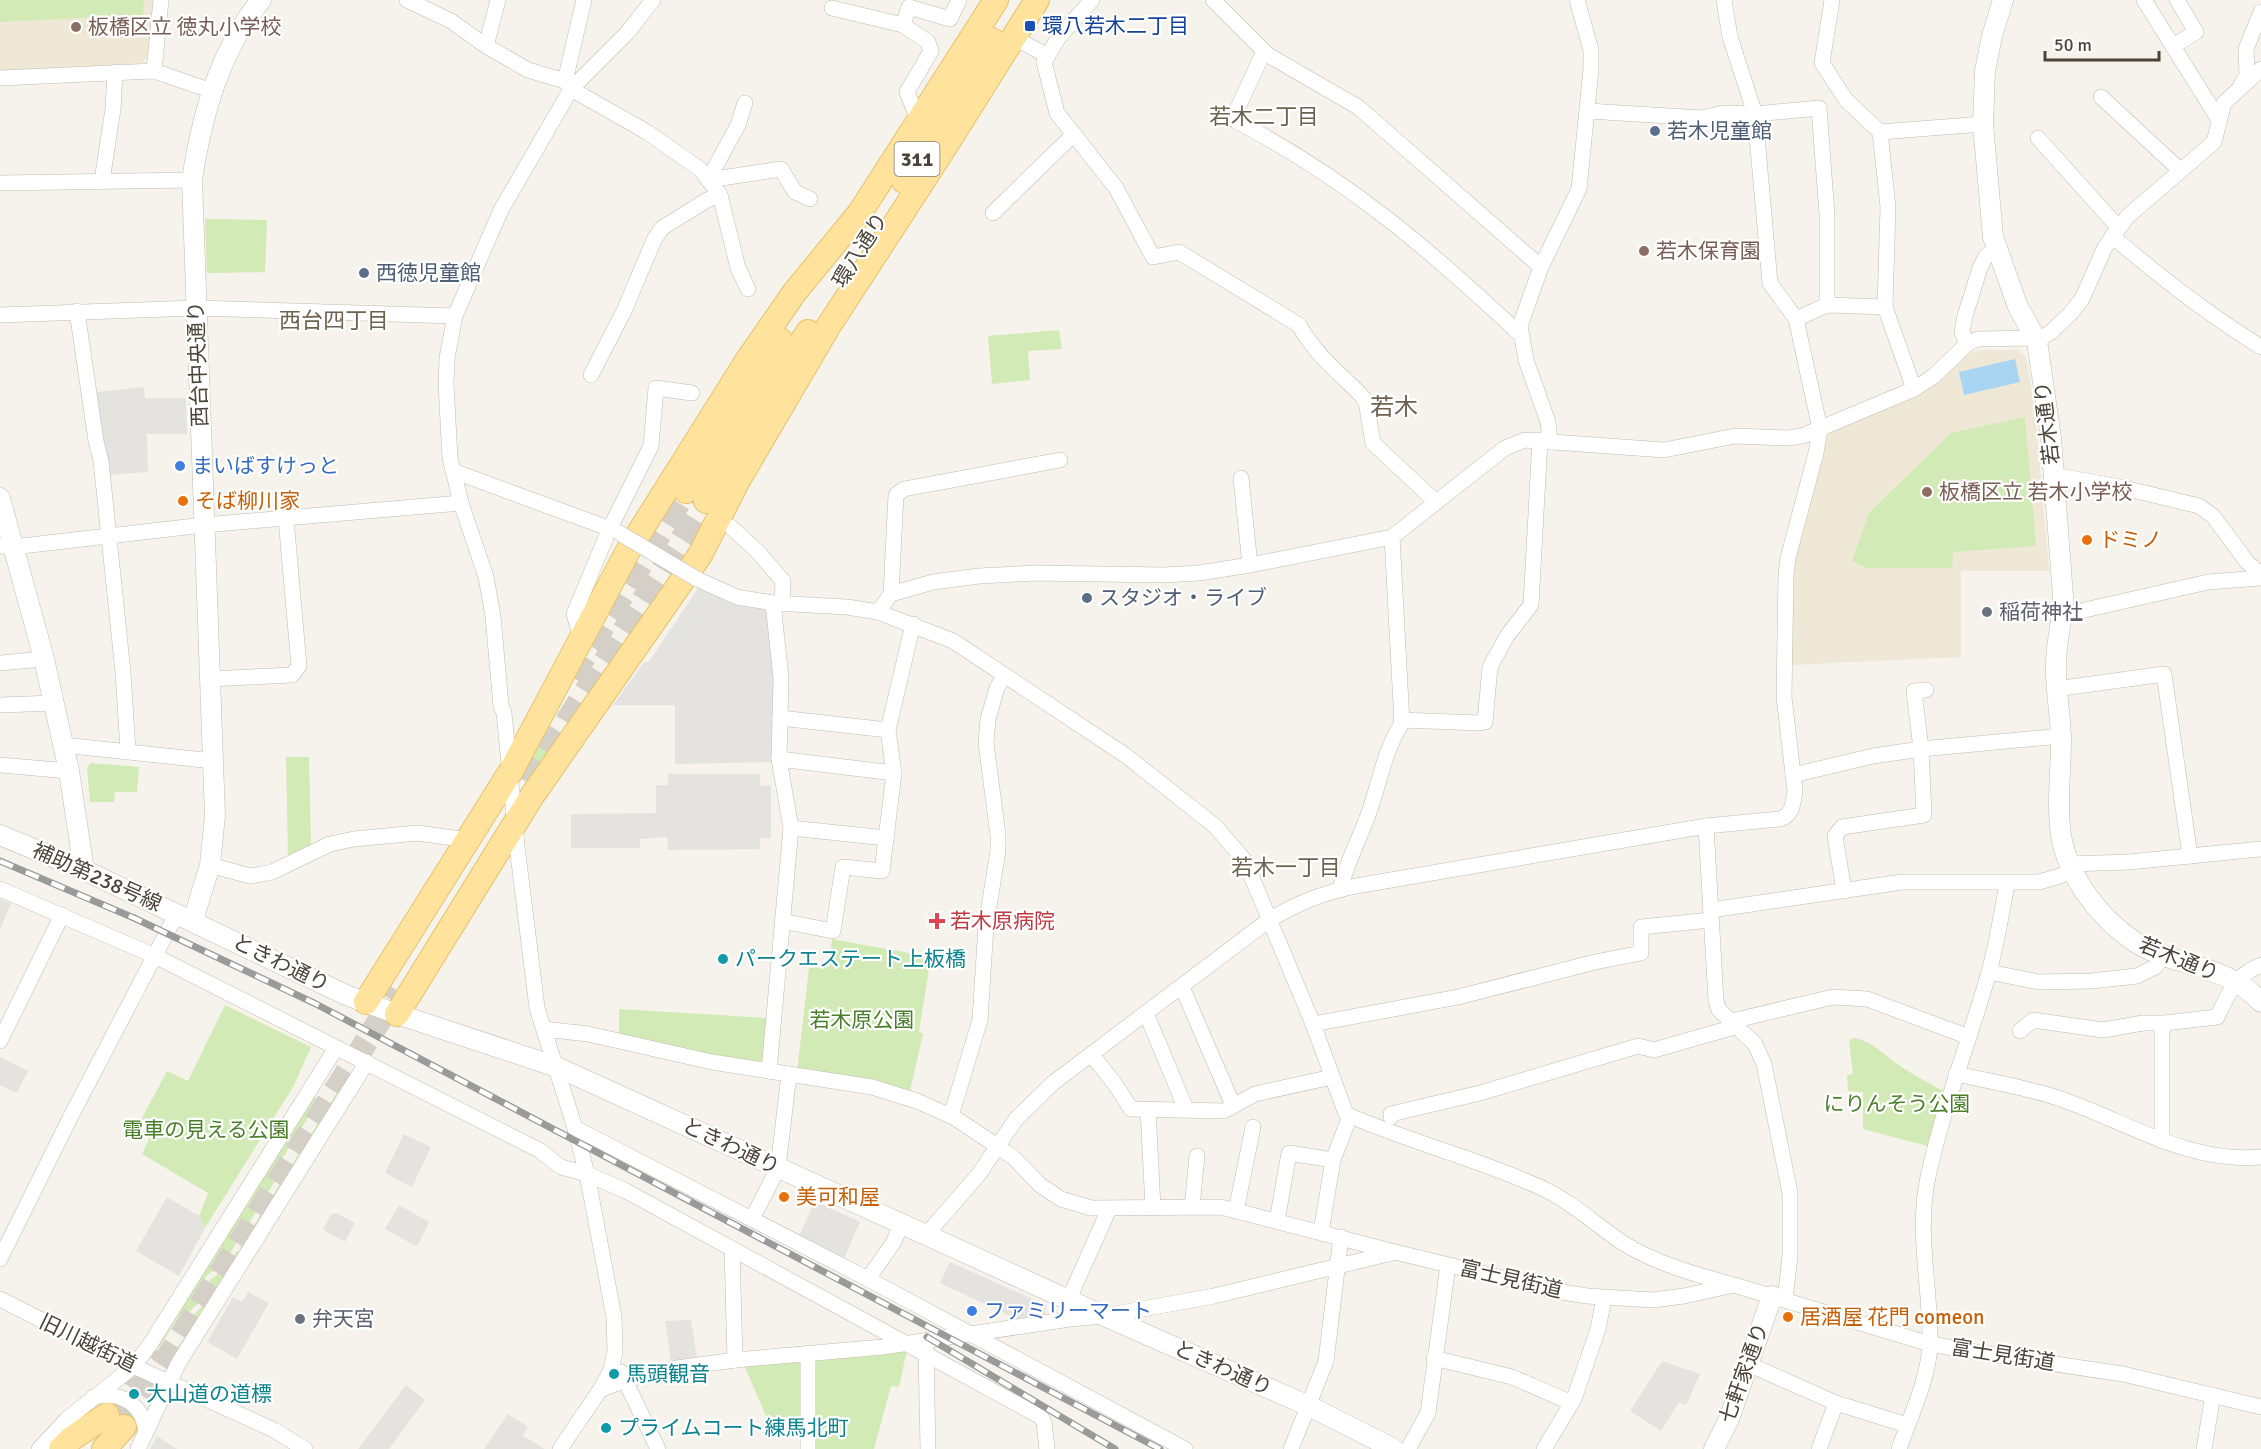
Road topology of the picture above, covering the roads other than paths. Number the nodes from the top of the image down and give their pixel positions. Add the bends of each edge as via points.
1 (161, 0) edge
2 (261, 0) edge
3 (407, 0) edge
4 (498, 0) edge
5 (584, 0) edge
6 (653, 0) edge
7 (959, 0) edge
8 (996, 0) edge
9 (1018, 0) edge
10 (1037, 0) edge
11 (1092, 0) edge
12 (1213, 0) edge
13 (1577, 0) edge
14 (1724, 0) edge
15 (1832, 0) edge
16 (2002, 0) edge
17 (2144, 0) edge
18 (2176, 0) edge
19 (832, 8) dead end
20 (2261, 12) edge
21 (903, 25) junction
22 (1013, 37) junction
23 (486, 46) junction
24 (2173, 46) junction
25 (1264, 51) junction
26 (1048, 56) junction
27 (2261, 69) edge
28 (154, 71) junction
29 (115, 72) junction
30 (0, 78) edge
31 (568, 85) junction
32 (2239, 88) junction
33 (212, 91) junction
34 (2101, 97) dead end
35 (746, 103) dead end
36 (1588, 111) junction
37 (1755, 114) junction
38 (2219, 120) junction
39 (1983, 124) junction
40 (1880, 132) junction
41 (1074, 134) junction
42 (930, 138) junction
43 (2038, 138) dead end
44 (2180, 170) junction
45 (192, 180) junction
46 (708, 180) junction
47 (102, 181) junction
48 (0, 183) edge
49 (720, 195) junction
50 (810, 199) dead end
51 (862, 210) junction
52 (993, 213) dead end
53 (2115, 232) junction
54 (1995, 249) junction
55 (1541, 267) junction
56 (748, 289) dead end
57 (1827, 305) junction
58 (1885, 307) junction
59 (196, 308) junction
60 (77, 311) junction
61 (0, 315) edge
62 (455, 316) junction
63 (1796, 319) junction
64 (822, 323) junction
65 (1522, 336) junction
66 (2036, 339) junction
67 (1967, 344) junction
68 (2261, 346) edge
69 (591, 375) dead end
70 (1914, 389) junction
71 (692, 393) dead end
72 (1820, 429) junction
73 (1545, 441) junction
74 (1060, 460) dead end
75 (453, 471) junction
76 (2053, 475) junction
77 (1240, 478) dead end
78 (0, 498) edge
79 (1436, 502) junction
80 (461, 503) junction
81 (286, 519) junction
82 (204, 525) junction
83 (731, 527) dead end
84 (613, 531) junction
85 (110, 536) junction
86 (1392, 537) junction
87 (7, 547) edge
88 (1250, 565) junction
89 (2258, 574) edge
90 (891, 594) junction
91 (778, 603) junction
92 (878, 612) junction
93 (2063, 612) junction
94 (913, 624) junction
95 (581, 638) junction
96 (44, 659) junction
97 (0, 663) edge
98 (1004, 676) junction
99 (210, 680) junction
100 (2056, 689) junction
101 (1926, 690) dead end
102 (54, 703) junction
103 (0, 705) edge
104 (780, 718) junction
105 (1401, 720) junction
106 (888, 730) junction
107 (530, 733) junction
108 (2061, 736) junction
109 (63, 745) junction
110 (1921, 749) junction
111 (129, 752) junction
112 (558, 758) junction
113 (779, 759) junction
114 (213, 761) junction
115 (0, 765) edge
116 (69, 771) junction
117 (511, 771) junction
118 (894, 773) junction
119 (1793, 775) junction
120 (514, 823) junction
121 (1706, 826) junction
122 (791, 828) junction
123 (0, 835) edge
124 (886, 838) junction
125 (468, 840) junction
126 (2261, 849) edge
127 (2190, 856) junction
128 (210, 865) junction
129 (2071, 867) junction
130 (84, 870) junction
131 (2007, 883) junction
132 (0, 889) edge
133 (1340, 890) junction
134 (1844, 891) junction
135 (62, 915) junction
136 (1711, 915) junction
137 (185, 917) junction
138 (1269, 920) junction
139 (782, 921) junction
140 (155, 956) junction
141 (2164, 956) junction
142 (2261, 965) edge
143 (1989, 972) junction
144 (2236, 982) junction
145 (1182, 987) junction
146 (2259, 998) edge
147 (366, 1002) junction
148 (1146, 1013) junction
149 (397, 1014) junction
150 (2165, 1023) junction
151 (1313, 1024) junction
152 (1735, 1024) junction
153 (543, 1029) junction
154 (2020, 1031) dead end
155 (1969, 1037) junction
156 (0, 1041) edge
157 (336, 1048) junction
158 (1091, 1054) junction
159 (366, 1062) junction
160 (557, 1067) junction
161 (769, 1071) junction
162 (789, 1074) junction
163 (1956, 1074) junction
164 (1332, 1077) junction
165 (1233, 1105) junction
166 (1148, 1109) junction
167 (1186, 1109) junction
168 (951, 1116) junction
169 (1350, 1116) junction
170 (1392, 1126) junction
171 (1253, 1127) dead end
172 (575, 1128) junction
173 (2162, 1141) junction
174 (997, 1146) junction
175 (1197, 1156) dead end
176 (2261, 1157) edge
177 (1333, 1160) junction
178 (778, 1168) junction
179 (587, 1174) junction
180 (1192, 1207) junction
181 (1153, 1208) junction
182 (1109, 1209) junction
183 (1236, 1211) junction
184 (752, 1219) junction
185 (1277, 1221) junction
186 (902, 1224) junction
187 (1321, 1232) junction
188 (926, 1234) junction
189 (1341, 1237) junction
190 (732, 1249) junction
191 (1395, 1252) junction
192 (0, 1259) edge
193 (1448, 1264) junction
194 (1339, 1266) junction
195 (868, 1279) junction
196 (1734, 1285) junction
197 (1604, 1298) junction
198 (1778, 1298) junction
199 (0, 1299) edge
200 (1069, 1309) junction
201 (1104, 1316) junction
202 (970, 1334) junction
203 (926, 1340) junction
204 (907, 1343) junction
205 (1930, 1344) junction
206 (615, 1352) junction
207 (808, 1353) junction
208 (927, 1356) junction
209 (1434, 1358) junction
210 (735, 1360) junction
211 (1748, 1364) junction
212 (134, 1366) junction
213 (625, 1380) junction
214 (168, 1381) junction
215 (600, 1390) junction
216 (2213, 1395) junction
217 (1572, 1403) junction
218 (1836, 1403) junction
219 (1309, 1406) junction
220 (2261, 1407) edge
221 (117, 1424) edge
222 (1907, 1425) junction
223 (39, 1449) edge
224 (61, 1449) edge
225 (79, 1449) edge
226 (104, 1449) edge
227 (138, 1449) edge
228 (305, 1449) edge
229 (560, 1449) edge
230 (658, 1449) edge
231 (808, 1449) edge
232 (928, 1449) edge
233 (1047, 1449) edge
234 (1185, 1449) edge
235 (1291, 1449) edge
236 (1394, 1449) edge
237 (1408, 1449) edge
238 (1544, 1449) edge
239 (1714, 1449) edge
240 (1819, 1449) edge
241 (1899, 1449) edge
242 (2204, 1449) edge

1 - 28 street
2 - 33 street, 西台中央通り via 225,59
3 - 23 street via 451,21
4 - 23 street
5 - 31 street
6 - 31 street via 627,33
7 - 21 street via 950,19 909,7
8 - 42 main road, 環八通り / 311
9 - 42 main road, 環八通り / 311
10 - 22 main road
11 - 26 street via 1059,37
12 - 25 street
13 - 36 street via 1591,50
14 - 37 street via 1730,37
15 - 40 street via 1822,63 1846,100
16 - 39 street, 若木通り via 1985,71
17 - 24 street
18 - 24 street via 2196,32
19 - 21 street
20 - 32 street via 2246,49 2247,76
21 - 42 street via 928,42 931,51 907,92
22 - 26 street
22 - 42 main road
23 - 31 street via 528,70
24 - 38 street
25 - 55 street via 1358,106
25 - 65 street via 1234,114 1236,121 1303,157 1365,199
26 - 41 street via 1044,62 1053,102
27 - 32 street
28 - 29 street
28 - 33 street
29 - 30 street
29 - 47 street
31 - 46 street via 648,132 701,170
31 - 62 street via 501,210
32 - 38 street via 2224,104
33 - 45 street, 西台中央通り
34 - 44 street
35 - 46 street
36 - 37 street via 1701,118 1723,113
36 - 55 street via 1579,189
37 - 57 street via 1819,108 1827,215
37 - 63 street via 1770,283
38 - 44 street via 2214,142
39 - 40 street
39 - 54 street, 若木通り
40 - 58 street via 1888,207
41 - 52 street
41 - 79 street via 1116,188 1153,257 1179,252 1299,325 1307,341 1366,402 1373,443
42 - 51 main road, 環八通り / 311
42 - 64 main road, 環八通り / 311
42 - 64 main road via 873,243
43 - 53 street
44 - 53 street
45 - 47 street
45 - 59 street, 西台中央通り
46 - 49 street
46 - 50 street via 781,169 795,192
47 - 48 street
49 - 56 street via 738,268
49 - 69 street via 662,228
51 - 64 main road, 環八通り / 311 via 696,496
51 - 95 main road via 794,293 747,361 629,549
53 - 66 street via 2082,299 2058,326
53 - 68 street via 2189,300
54 - 66 street, 若木通り via 2018,307
54 - 67 street via 1980,268 1965,316 1962,332
55 - 65 street via 1520,326
57 - 58 street
57 - 63 street
58 - 70 street
59 - 60 street
59 - 62 street
59 - 82 street, 西台中央通り
60 - 61 street
60 - 85 street
62 - 75 street via 446,384
63 - 72 street
64 - 112 main road via 700,555
65 - 73 street via 1526,360 1548,422
66 - 67 street via 1978,339
66 - 76 street, 若木通り
67 - 70 street via 1934,376
70 - 72 street
71 - 84 street via 656,388 651,446
72 - 73 street via 1788,438 1736,436 1664,450
72 - 119 street via 1786,574 1784,697
73 - 79 street via 1525,440 1505,448
73 - 105 street via 1531,605 1490,667 1485,722
74 - 90 street via 904,489 897,495
75 - 80 street
75 - 84 street
76 - 89 street via 2199,506 2212,516
76 - 93 street, 若木通り
77 - 88 street
78 - 87 street
79 - 86 street
80 - 81 street
80 - 117 street via 486,577
81 - 82 street
81 - 99 street via 299,666 292,675
82 - 85 street
82 - 99 street, 西台中央通り
83 - 91 street via 783,581
84 - 91 street, bridge via 736,597
84 - 95 street via 574,614
85 - 87 street
85 - 111 street
86 - 88 street
86 - 105 street
87 - 96 street
88 - 90 street via 1164,575 979,576 933,582
89 - 93 street
90 - 92 street
91 - 92 street
91 - 104 street
92 - 94 street
93 - 100 street, 若木通り
94 - 98 street via 952,641
94 - 106 street
95 - 107 main road
96 - 97 street
96 - 102 street
98 - 138 street via 1125,755 1215,826 1245,861
98 - 168 street via 988,719 986,743 998,851 986,925 980,1020
99 - 114 street, 西台中央通り
100 - 108 street, 若木通り
100 - 127 street via 2164,674
101 - 110 street via 1914,691
102 - 103 street
102 - 109 street
104 - 106 street
104 - 113 street
105 - 133 street
106 - 118 street
107 - 112 main road via 543,728 554,731 561,743
107 - 117 main road
108 - 110 street
108 - 129 street, 若木通り via 2060,827
109 - 111 street
109 - 116 street
110 - 119 street
110 - 134 street via 1924,815 1842,827 1835,836
111 - 114 street
112 - 120 main road
113 - 118 street
113 - 122 street
114 - 128 street, 西台中央通り via 215,816
115 - 116 street
116 - 130 street
117 - 120 street
117 - 125 main road
118 - 124 street
119 - 121 street via 1793,806 1786,817
120 - 149 main road
120 - 153 street via 537,1008
121 - 133 street
121 - 136 street
122 - 124 street
122 - 139 street
123 - 130 street, 補助第238号線
124 - 139 street via 882,871 843,867 833,931
125 - 128 street via 417,834 354,839 330,844 272,872 250,876
125 - 147 main road
126 - 127 street
127 - 129 street
128 - 137 street, 西台中央通り
129 - 131 street via 2060,876 2039,882
129 - 141 street, 若木通り via 2115,925 2137,943
130 - 137 street, 補助第238号線
131 - 134 street via 1902,882
131 - 143 street
132 - 135 street
133 - 138 street via 1297,903
134 - 136 street
135 - 140 street
135 - 156 street
136 - 151 street via 1641,927 1641,953 1458,997
136 - 152 street via 1716,1000 1719,1010
137 - 140 street
137 - 147 street, ときわ通り
138 - 145 street
138 - 151 street
139 - 161 street
140 - 157 street
140 - 192 street
141 - 143 street via 2155,967 2137,976 2091,981 2039,982
141 - 144 street, 若木通り
142 - 144 street
143 - 155 street
144 - 146 street, 若木通り
144 - 150 street via 2217,1017
145 - 148 street
145 - 165 street
147 - 149 street, ときわ通り
148 - 158 street
148 - 167 street
149 - 160 street, ときわ通り
150 - 154 street via 2103,1030 2033,1020
150 - 173 street
151 - 164 street
152 - 155 street via 1833,997 1867,999
152 - 170 street via 1654,1050 1638,1046 1480,1094 1391,1114
152 - 198 street via 1755,1044 1764,1064 1790,1192 1790,1245
153 - 160 street
153 - 161 street, 富士見街道 via 588,1034
155 - 163 street
157 - 159 street
157 - 212 street via 182,1297
158 - 166 street via 1131,1109
158 - 174 street via 1033,1101
159 - 179 street via 539,1150 561,1167
159 - 214 street
160 - 172 street
160 - 178 street, ときわ通り
161 - 162 street, 富士見街道
162 - 168 street, 富士見街道 via 872,1087
162 - 178 street
163 - 173 street via 2054,1097
163 - 205 street via 1925,1198 1924,1264
164 - 165 street via 1255,1094
164 - 169 street
165 - 167 street via 1224,1110
166 - 167 street
166 - 181 street
168 - 174 street, 富士見街道
169 - 170 street
169 - 177 street
170 - 196 street via 1510,1173 1569,1202 1624,1244 1653,1258
171 - 183 street
172 - 179 street
172 - 184 street
173 - 176 street via 2216,1155
174 - 182 street, 富士見街道 via 1061,1199
174 - 188 street via 979,1174
175 - 180 street
177 - 185 street via 1289,1153
177 - 187 street
178 - 184 street
178 - 186 street, ときわ通り
179 - 190 street
179 - 206 street via 614,1317
180 - 181 street, 富士見街道
180 - 183 street, 富士見街道
181 - 182 street, 富士見街道
182 - 200 street
183 - 185 street, 富士見街道
184 - 195 street
185 - 187 street, 富士見街道
186 - 188 street, ときわ通り
186 - 195 street
187 - 189 street, 富士見街道
188 - 200 street, ときわ通り
189 - 191 street, 富士見街道
189 - 194 street
190 - 204 street
190 - 210 street
191 - 193 street, 富士見街道
191 - 194 street
193 - 197 street, 富士見街道 via 1556,1291
193 - 209 street
194 - 201 street via 1214,1296
194 - 219 street via 1326,1361
195 - 202 street
196 - 197 street, 富士見街道 via 1653,1300
196 - 198 street, 富士見街道
197 - 217 street via 1598,1329
198 - 205 street, 富士見街道
198 - 211 street, 七軒家通り
199 - 212 street, 旧川越街道
200 - 201 street, ときわ通り
200 - 202 street
201 - 219 street, ときわ通り
202 - 203 street
202 - 234 street
203 - 204 street
203 - 208 street
204 - 207 street
204 - 208 street
205 - 216 street, 富士見街道 via 2123,1374
205 - 222 street via 1922,1386
206 - 213 street
206 - 215 street
207 - 210 street
207 - 231 street
208 - 232 street
208 - 233 street via 1041,1417
209 - 217 street via 1512,1377
209 - 237 street via 1428,1413
210 - 213 street
211 - 218 street
211 - 239 street, 七軒家通り
212 - 214 street, 旧川越街道
212 - 221 street
213 - 215 street
213 - 230 street
214 - 221 street
214 - 228 street, 旧川越街道 via 274,1430
215 - 229 street
216 - 220 street, 富士見街道
216 - 242 street
217 - 238 street
218 - 222 street
218 - 240 street
219 - 235 street
219 - 236 street, ときわ通り
221 - 223 street via 67,1419
221 - 224 main road via 71,1439
221 - 225 main road
221 - 226 main road
221 - 227 street
222 - 241 street

